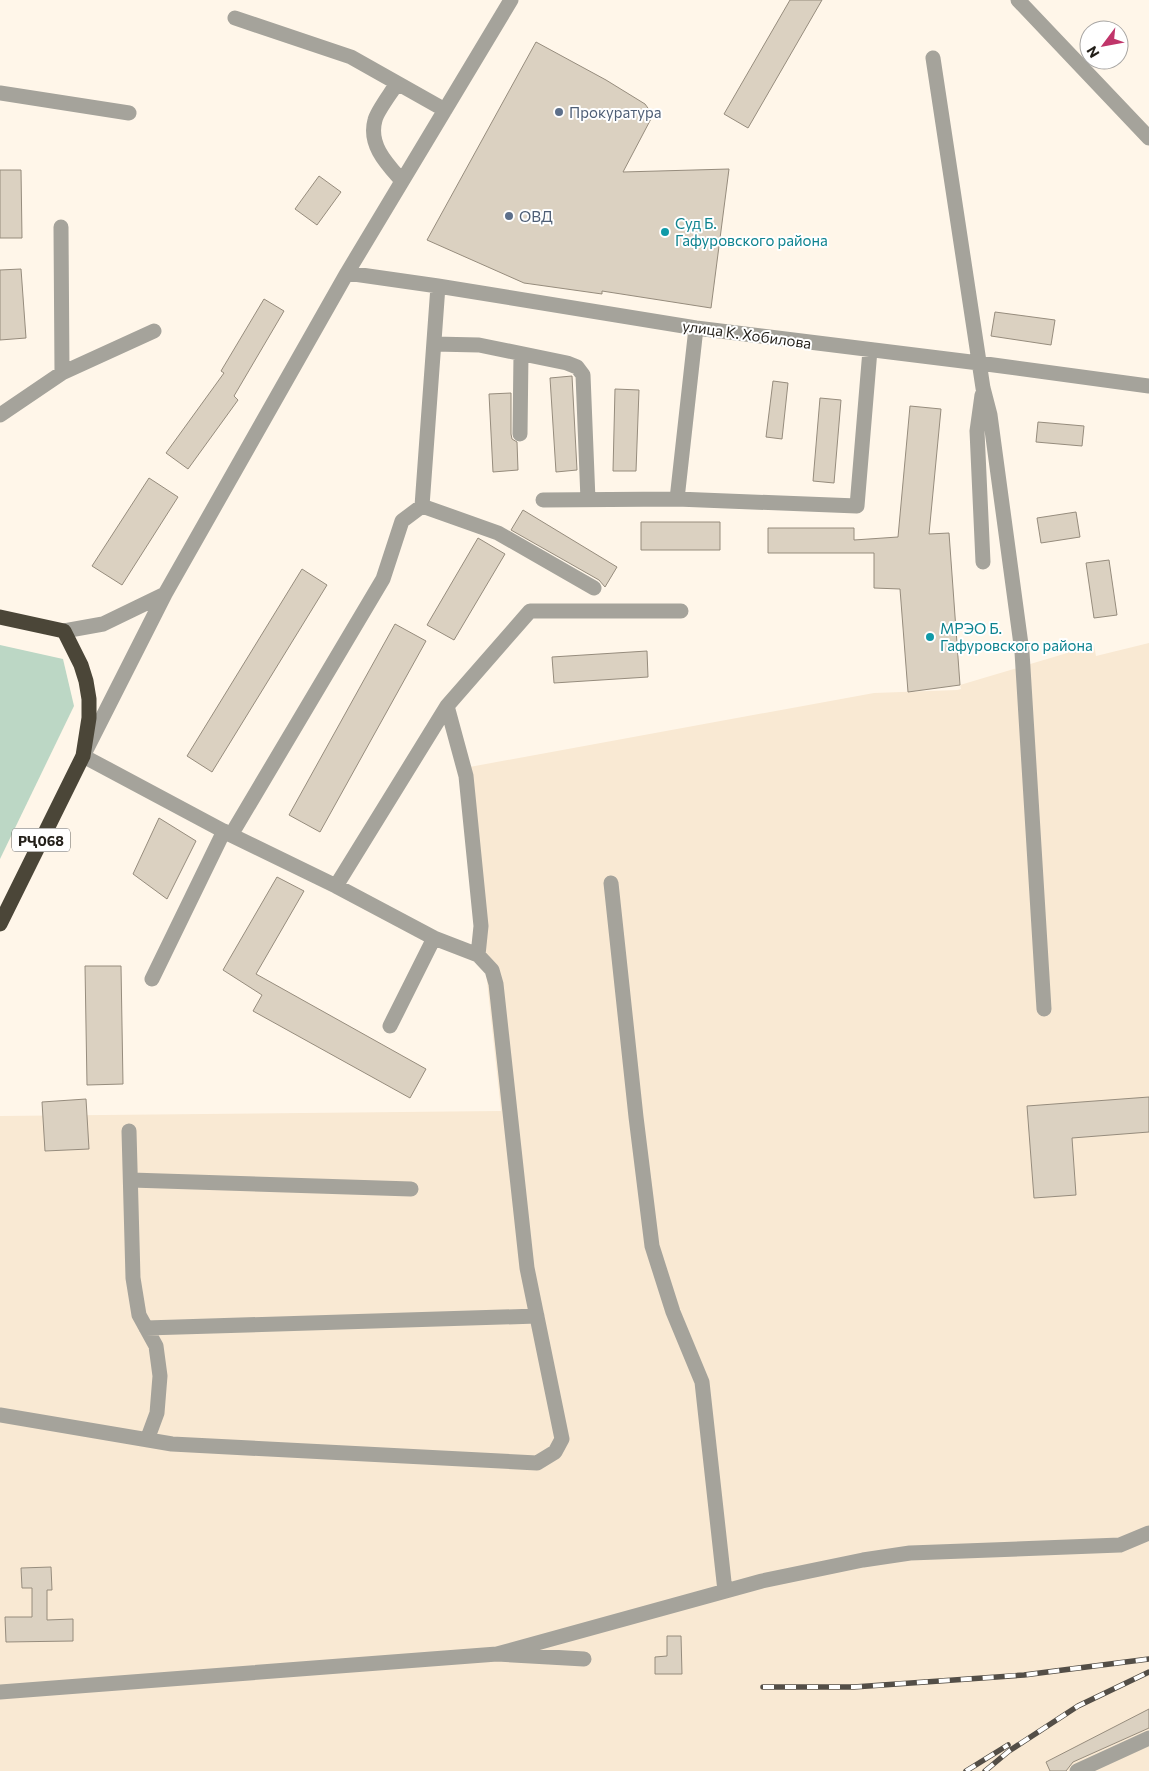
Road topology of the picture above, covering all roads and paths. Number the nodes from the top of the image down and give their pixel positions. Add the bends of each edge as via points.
1 (511, 0) edge
2 (1018, 0) edge
3 (235, 18) dead end
4 (932, 58) dead end
5 (397, 83) junction
6 (0, 93) edge
7 (445, 110) junction
8 (129, 113) dead end
9 (1149, 138) edge
10 (402, 181) junction
11 (61, 227) dead end
12 (347, 274) junction
13 (438, 286) junction
14 (696, 328) junction
15 (154, 331) dead end
16 (434, 344) junction
17 (870, 350) junction
18 (521, 354) junction
19 (979, 363) junction
20 (62, 373) junction
21 (1149, 386) edge
22 (982, 388) junction
23 (0, 415) edge
24 (520, 434) dead end
25 (676, 499) junction
26 (543, 500) dead end
27 (588, 500) junction
28 (422, 506) junction
29 (983, 562) dead end
30 (594, 588) dead end
31 (165, 594) junction
32 (681, 611) dead end
33 (0, 617) edge
34 (64, 631) junction
35 (447, 706) junction
36 (83, 756) junction
37 (227, 833) junction
38 (611, 883) dead end
39 (336, 886) junction
40 (0, 924) edge
41 (434, 938) junction
42 (478, 955) junction
43 (152, 979) dead end
44 (1044, 1009) dead end
45 (390, 1026) dead end
46 (129, 1131) dead end
47 (130, 1180) junction
48 (411, 1189) dead end
49 (537, 1316) junction
50 (146, 1328) junction
51 (0, 1415) edge
52 (147, 1440) junction
53 (1149, 1533) edge
54 (725, 1591) junction
55 (497, 1654) junction
56 (584, 1659) dead end
57 (0, 1692) edge
58 (1149, 1738) edge
59 (1077, 1771) edge

1 - 7 street
2 - 9 street
3 - 5 street via 351,57
4 - 19 street
5 - 7 street
5 - 10 street via 375,119 374,140 382,158
6 - 8 street
7 - 10 street
10 - 12 street
11 - 20 street
12 - 13 street, улица К. Хобилова
12 - 31 street
13 - 14 street, улица К. Хобилова
13 - 16 street
14 - 17 street, улица К. Хобилова
14 - 25 street
15 - 20 street
16 - 18 street via 479,345
16 - 28 street
17 - 19 street, улица К. Хобилова
17 - 25 street via 858,506
18 - 24 street
18 - 27 street via 577,366 583,374
19 - 21 street, улица К. Хобилова
19 - 22 street
20 - 23 street
22 - 29 street via 977,431
22 - 44 street via 990,415 1022,652
25 - 27 street
26 - 27 street
28 - 30 street via 498,533
28 - 37 street via 402,521 383,579
31 - 34 street via 103,624
31 - 36 street
32 - 35 street via 530,610
33 - 34 highway
34 - 36 highway, РҶ068 via 81,665 89,699
35 - 39 street
35 - 42 street via 466,776 481,926
36 - 37 street
36 - 40 highway, РҶ068
37 - 39 street
37 - 43 street
38 - 54 street via 652,1246 673,1312 702,1382
39 - 41 street
41 - 42 street
41 - 45 street
42 - 49 street via 492,970 496,984 527,1268
46 - 47 street
47 - 48 street
47 - 50 street via 133,1278 138,1315
49 - 50 street
49 - 52 street via 562,1439 555,1452 538,1463 172,1444
50 - 52 street via 156,1346 160,1376 157,1413
51 - 52 street
53 - 54 street via 1120,1545 910,1553 863,1560
54 - 55 street
55 - 56 street
55 - 57 street
58 - 59 street

